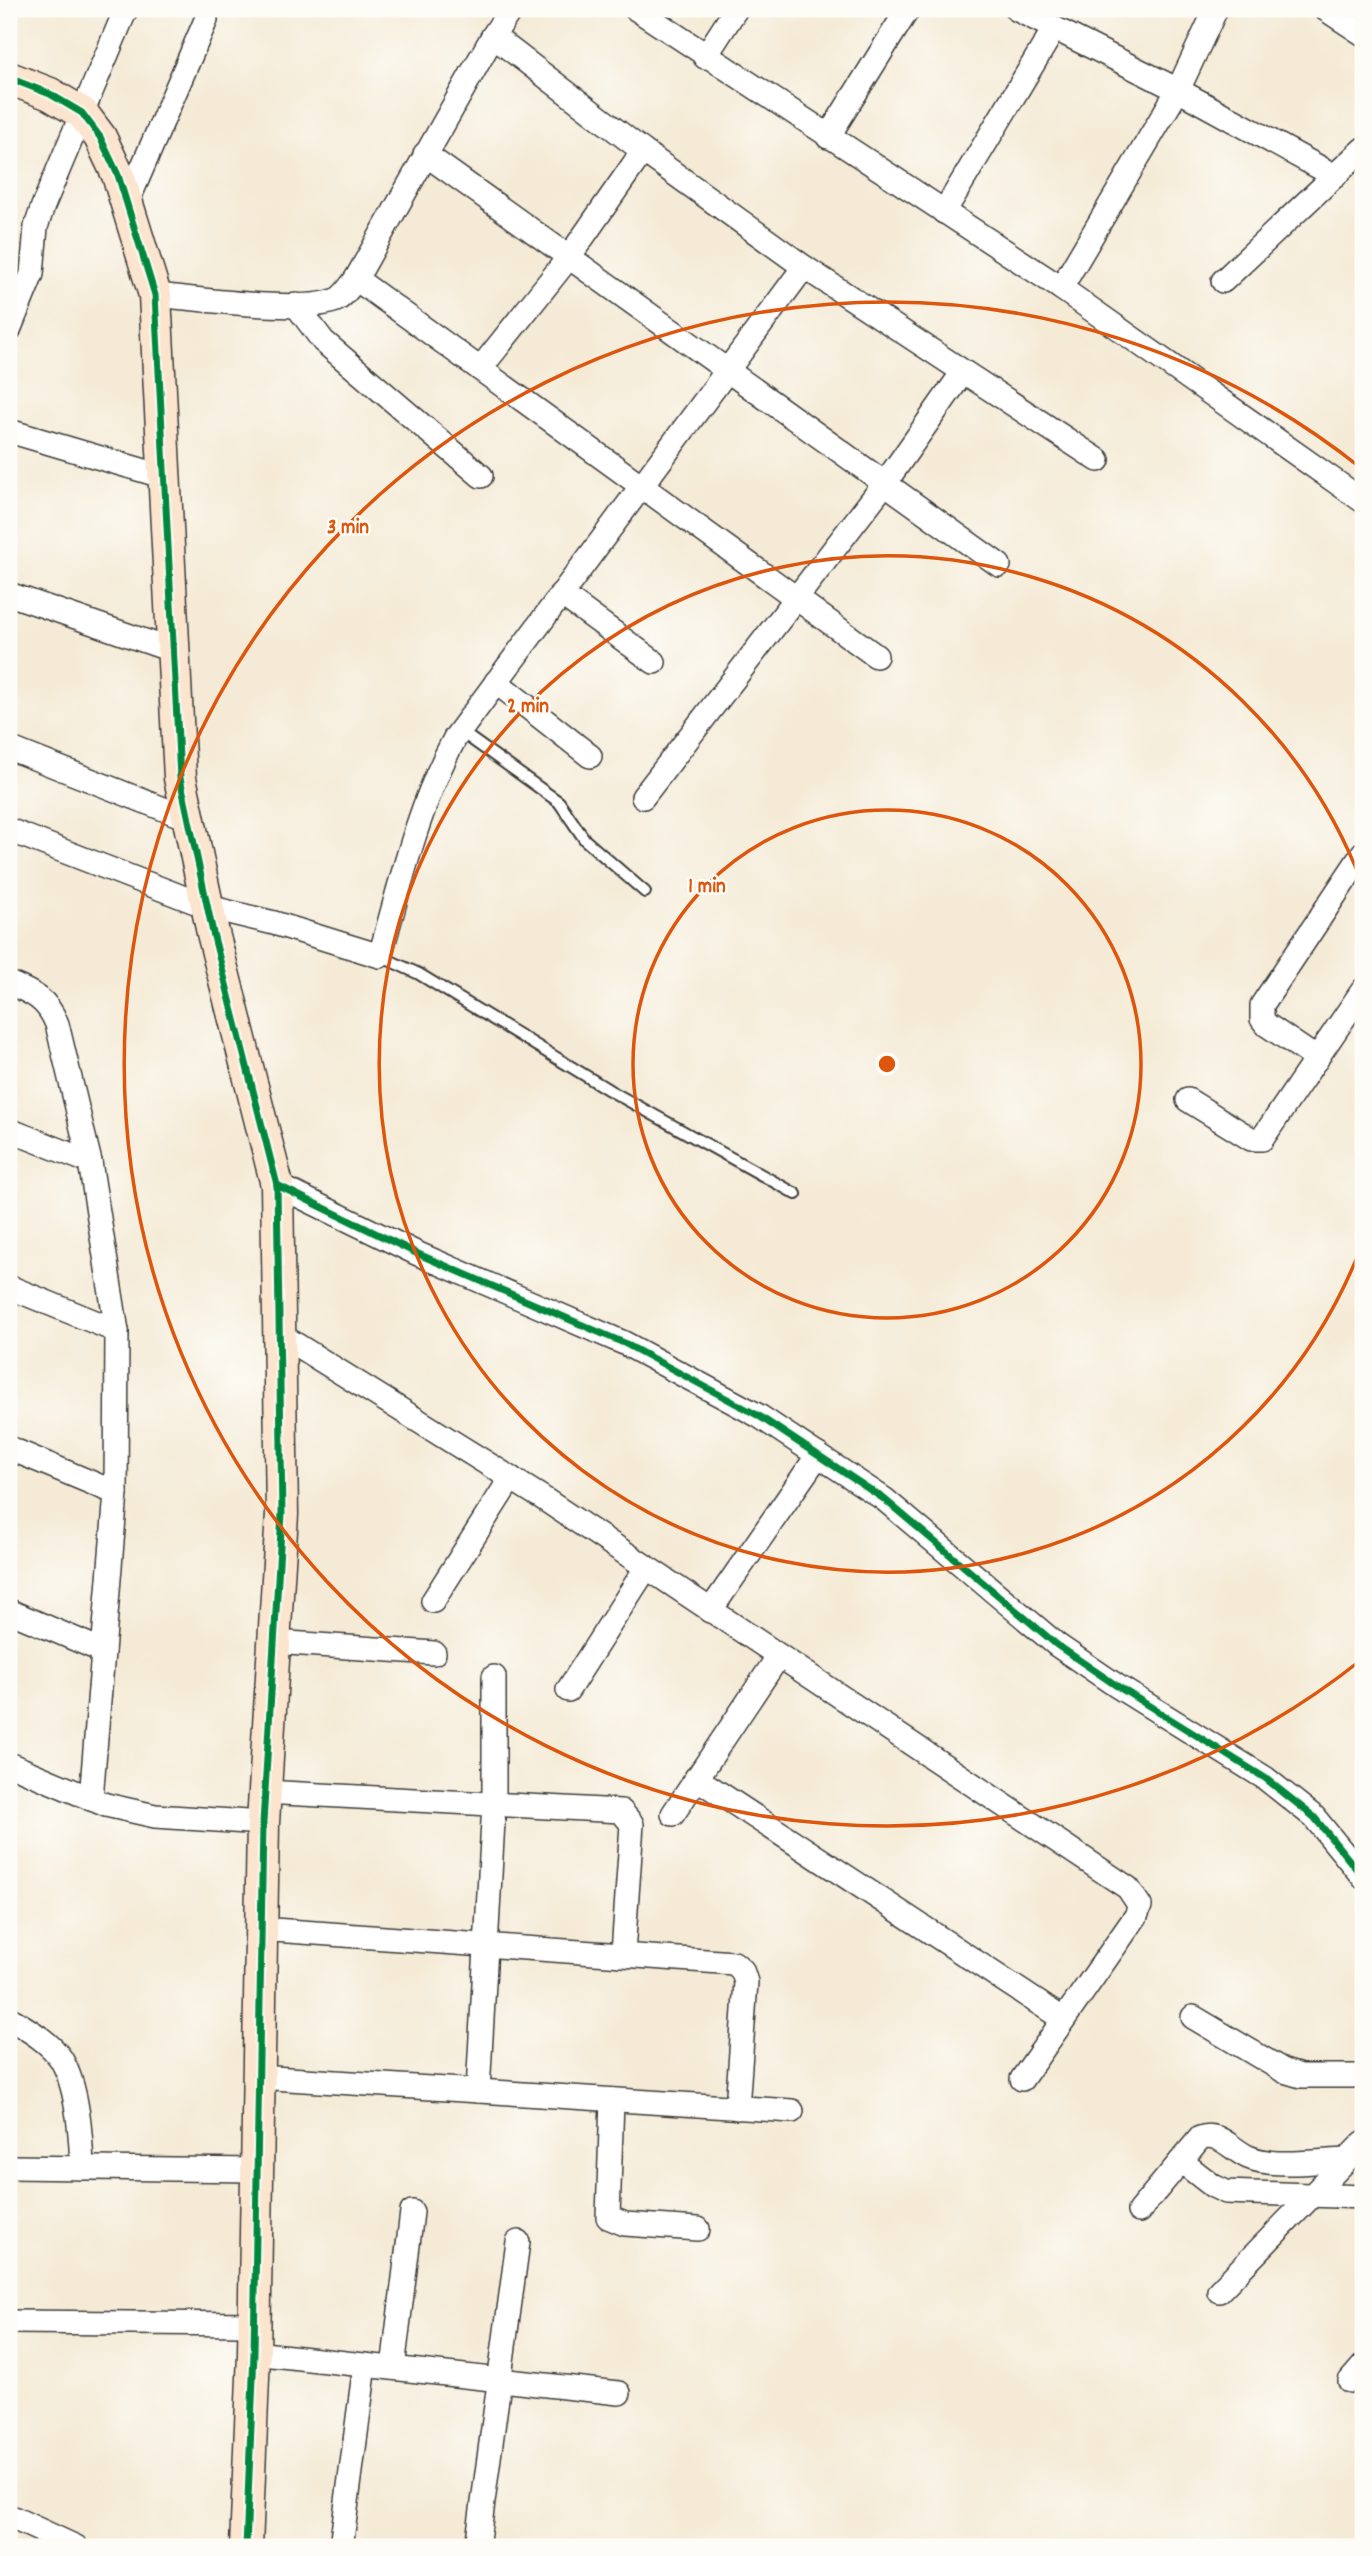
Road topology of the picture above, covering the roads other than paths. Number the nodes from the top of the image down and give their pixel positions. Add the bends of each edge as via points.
1 (126, 9) edge
2 (511, 9) edge
3 (636, 9) edge
4 (736, 9) edge
5 (908, 9) edge
6 (1016, 9) edge
7 (1216, 9) edge
8 (1325, 9) edge
9 (206, 20) dead end
10 (1054, 29) junction
11 (1363, 34) edge
12 (493, 36) junction
13 (705, 57) junction
14 (9, 78) edge
15 (1178, 90) junction
16 (82, 113) junction
17 (828, 137) junction
18 (1363, 149) edge
19 (643, 151) junction
20 (425, 154) junction
21 (1335, 176) junction
22 (127, 203) junction
23 (944, 212) junction
24 (569, 257) junction
25 (804, 267) junction
26 (356, 279) junction
27 (1223, 281) dead end
28 (1061, 288) junction
29 (156, 295) junction
30 (296, 305) junction
31 (9, 330) edge
32 (480, 369) junction
33 (729, 371) junction
34 (963, 372) junction
35 (9, 431) edge
36 (1098, 460) dead end
37 (481, 476) dead end
38 (165, 477) junction
39 (885, 483) junction
40 (639, 487) junction
41 (1363, 501) edge
42 (999, 565) dead end
43 (9, 594) edge
44 (561, 594) junction
45 (795, 598) junction
46 (174, 651) junction
47 (876, 656) dead end
48 (654, 662) dead end
49 (496, 682) junction
50 (460, 731) junction
51 (9, 748) edge
52 (590, 756) dead end
53 (643, 797) dead end
54 (189, 819) junction
55 (9, 830) edge
56 (1363, 853) edge
57 (645, 892) dead end
58 (208, 908) junction
59 (380, 956) junction
60 (9, 983) edge
61 (1363, 990) edge
62 (1317, 1059) junction
63 (1188, 1100) dead end
64 (9, 1130) edge
65 (90, 1162) junction
66 (277, 1185) junction
67 (796, 1195) dead end
68 (9, 1287) edge
69 (117, 1331) junction
70 (279, 1334) junction
71 (9, 1448) edge
72 (818, 1455) junction
73 (511, 1478) junction
74 (116, 1493) junction
75 (646, 1568) junction
76 (433, 1601) dead end
77 (9, 1611) edge
78 (710, 1611) junction
79 (274, 1642) junction
80 (103, 1651) junction
81 (434, 1653) dead end
82 (778, 1657) junction
83 (494, 1677) dead end
84 (568, 1690) dead end
85 (9, 1764) edge
86 (696, 1778) junction
87 (264, 1792) junction
88 (91, 1799) junction
89 (494, 1803) junction
90 (673, 1814) dead end
91 (262, 1823) junction
92 (1363, 1877) edge
93 (260, 1929) junction
94 (488, 1944) junction
95 (623, 1953) junction
96 (1193, 2017) dead end
97 (9, 2018) edge
98 (1063, 2019) junction
99 (1363, 2076) edge
100 (257, 2077) junction
101 (1022, 2079) dead end
102 (478, 2091) junction
103 (612, 2099) junction
104 (737, 2108) junction
105 (792, 2112) dead end
106 (1363, 2143) edge
107 (1346, 2160) junction
108 (1181, 2161) junction
109 (9, 2167) edge
110 (82, 2168) junction
111 (256, 2170) junction
112 (1314, 2194) junction
113 (1363, 2197) edge
114 (1139, 2211) dead end
115 (412, 2212) dead end
116 (698, 2229) dead end
117 (518, 2242) dead end
118 (1219, 2291) dead end
119 (9, 2322) edge
120 (254, 2338) junction
121 (365, 2365) junction
122 (393, 2368) junction
123 (500, 2380) junction
124 (619, 2393) dead end
125 (9, 2516) edge
126 (76, 2547) edge
127 (246, 2547) edge
128 (341, 2547) edge
129 (477, 2547) edge

1 - 16 street
2 - 12 street
3 - 13 street
4 - 13 street
5 - 17 street
6 - 10 street
7 - 15 street
8 - 11 street
9 - 22 street
10 - 15 street
10 - 23 street
12 - 19 street
12 - 20 street
13 - 17 street
14 - 16 street
15 - 21 street
15 - 28 street
16 - 22 street via 100,137
16 - 31 street via 36,228 32,274
17 - 23 street
18 - 21 street
19 - 24 street
19 - 25 street
20 - 24 street
20 - 26 street
21 - 27 street
22 - 29 street
23 - 28 street
24 - 32 street
24 - 33 street
25 - 33 street
25 - 34 street
26 - 30 street via 340,298
26 - 32 street
28 - 41 street
29 - 30 street
29 - 38 street
30 - 37 street via 323,341
32 - 40 street
33 - 39 street
33 - 40 street
34 - 36 street
34 - 39 street
35 - 38 street
38 - 46 street
39 - 42 street
39 - 45 street
40 - 44 street
40 - 45 street
43 - 46 street
44 - 48 street
44 - 49 street
45 - 47 street
45 - 53 street
46 - 54 street via 180,778
49 - 50 street
49 - 52 street
50 - 57 lane via 558,802 586,840
50 - 59 street via 436,772
51 - 54 street
54 - 58 street
55 - 58 street
56 - 62 street via 1262,1005 1267,1025
58 - 59 street
58 - 66 street
59 - 67 lane via 419,974 608,1090
60 - 65 street via 41,997 50,1007
61 - 62 street
62 - 63 street via 1262,1139 1251,1139
64 - 65 street
65 - 69 street
66 - 70 street
66 - 72 street via 416,1253 624,1343 759,1416
68 - 69 street
69 - 74 street
70 - 73 street
70 - 79 street via 282,1514
71 - 74 street
72 - 78 street
72 - 92 street via 884,1499 1057,1644 1265,1778 1314,1817
73 - 75 street
73 - 76 street
74 - 80 street
75 - 78 street
75 - 84 street
77 - 80 street
78 - 82 street
79 - 81 street
79 - 87 street
80 - 88 street
82 - 86 street
82 - 98 street via 1136,1897 1140,1906 1136,1916
83 - 89 street
85 - 88 street
86 - 90 street
86 - 98 street
87 - 89 street
87 - 91 street
88 - 91 street via 155,1816
89 - 94 street
89 - 95 street via 612,1810 627,1815 632,1824
91 - 93 street
93 - 94 street
93 - 100 street
94 - 95 street
94 - 102 street
95 - 104 street via 723,1961 742,1970 746,1982
96 - 99 street via 1284,2071 1301,2076
97 - 110 street via 61,2059 78,2117
98 - 101 street
100 - 102 street
100 - 111 street
102 - 103 street
103 - 104 street
103 - 116 street via 608,2217 625,2224
104 - 105 street
106 - 107 street
107 - 108 street via 1264,2161 1205,2135
107 - 112 street
108 - 112 street via 1226,2192
108 - 114 street
109 - 110 street
110 - 111 street
111 - 120 street
112 - 113 street
112 - 118 street
115 - 122 street
117 - 123 street
119 - 120 street
120 - 121 street
120 - 127 street
121 - 122 street
121 - 128 street
122 - 123 street
123 - 124 street
123 - 129 street
125 - 126 street

